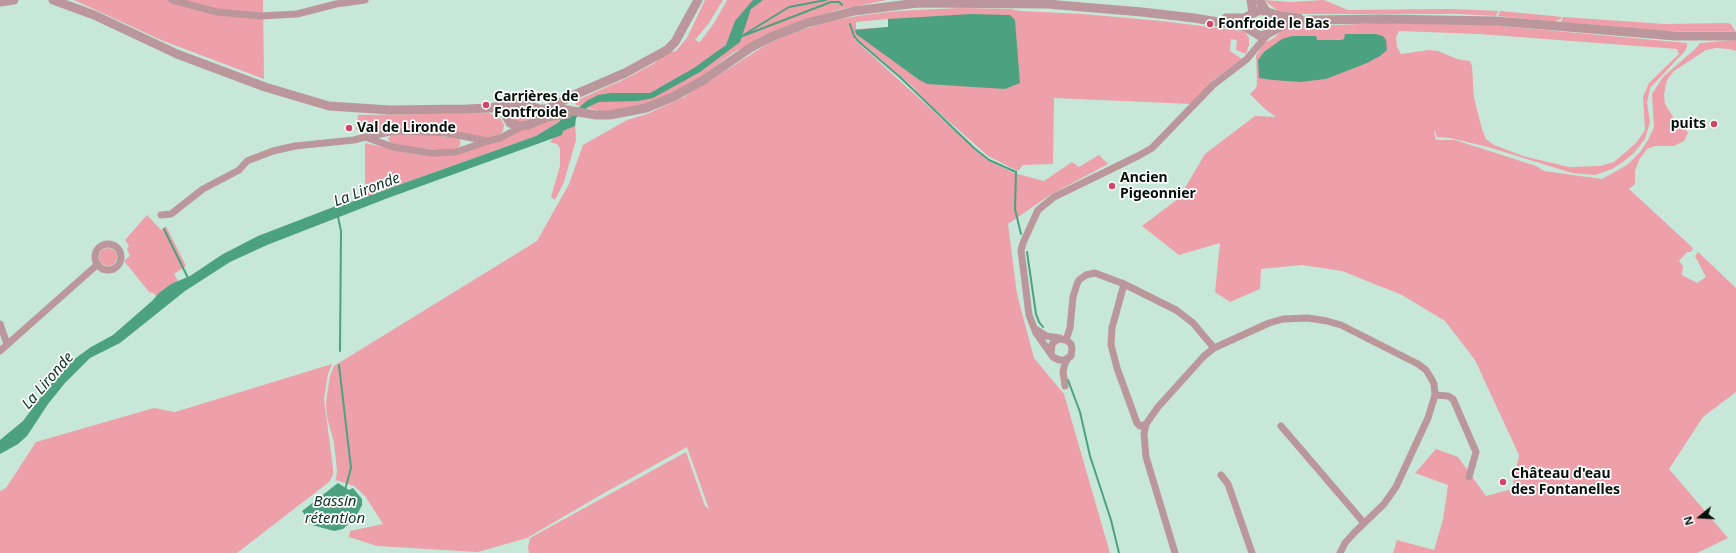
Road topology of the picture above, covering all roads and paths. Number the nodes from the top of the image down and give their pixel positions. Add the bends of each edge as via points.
1 (14, 0) edge
2 (172, 0) edge
3 (365, 0) edge
4 (698, 0) edge
5 (1251, 0) edge
6 (1259, 0) edge
7 (58, 1) edge
8 (0, 2) edge
9 (1267, 12) junction
10 (1252, 14) junction
11 (1194, 18) junction
12 (1310, 20) junction
13 (1252, 31) junction
14 (1268, 34) junction
15 (1736, 36) edge
16 (1253, 51) junction
17 (574, 95) junction
18 (510, 104) junction
19 (531, 106) junction
20 (482, 109) junction
21 (567, 111) junction
22 (547, 113) junction
23 (509, 122) junction
24 (535, 122) junction
25 (523, 126) junction
26 (507, 134) junction
27 (364, 137) junction
28 (488, 141) junction
29 (161, 215) dead end
30 (98, 264) dead end
31 (1124, 284) junction
32 (0, 324) edge
33 (1034, 327) junction
34 (1063, 339) junction
35 (7, 344) junction
36 (1214, 348) junction
37 (0, 350) edge
38 (1052, 356) junction
39 (1071, 356) junction
40 (1436, 395) junction
41 (1146, 424) junction
42 (1281, 426) dead end
43 (1221, 475) dead end
44 (1469, 477) dead end
45 (1364, 523) junction
46 (1176, 553) edge
47 (1252, 553) edge
48 (1340, 553) edge

1 - 8 street
2 - 3 street via 217,12 261,16 296,14
4 - 17 street via 675,42 667,50 625,74
5 - 10 street
6 - 9 street
7 - 20 street via 184,57 323,105 362,109
9 - 10 street via 1258,10
9 - 12 street
9 - 14 street via 1274,22 1273,29
10 - 11 street via 1237,19
10 - 13 street via 1248,22
11 - 13 street via 1237,25
11 - 21 street via 1047,4 984,2 917,3 854,10 808,23 772,37 739,54 689,89 659,104 610,115
12 - 14 street via 1286,24
12 - 15 street via 1453,19 1675,36
13 - 14 street via 1260,36
13 - 16 street
14 - 16 street
16 - 33 street via 1213,85 1152,148 1054,197 1038,210 1021,250 1028,308
17 - 21 street
17 - 22 street
18 - 19 street
18 - 20 street
18 - 23 street via 506,111
19 - 22 street
19 - 24 street via 537,113
20 - 23 street via 497,114
21 - 22 street
22 - 24 street
23 - 25 street
23 - 26 street
24 - 25 street
25 - 26 street
26 - 28 street
27 - 28 street via 404,131 446,133
27 - 28 street via 393,147 431,153 456,152
27 - 29 street via 295,146 262,154 247,161 239,170 203,189 171,214
30 - 35 street
31 - 34 street via 1095,273 1086,274 1079,280 1073,297 1071,321
31 - 36 street via 1176,310 1193,323
31 - 41 street via 1112,328 1111,345 1137,423 1140,426
32 - 35 street
33 - 34 street via 1046,336
33 - 38 street
34 - 38 street via 1052,344
34 - 39 street via 1072,346
35 - 37 street
36 - 40 street via 1274,321 1308,318 1327,321 1341,325 1418,364 1431,378
36 - 41 street via 1158,407
38 - 39 street via 1063,360
38 - 39 street via 1065,386 1064,369
40 - 44 street via 1453,399 1476,452
40 - 45 street via 1396,487 1384,504
41 - 46 street via 1146,457
42 - 45 street
43 - 47 street via 1228,484
45 - 48 street

